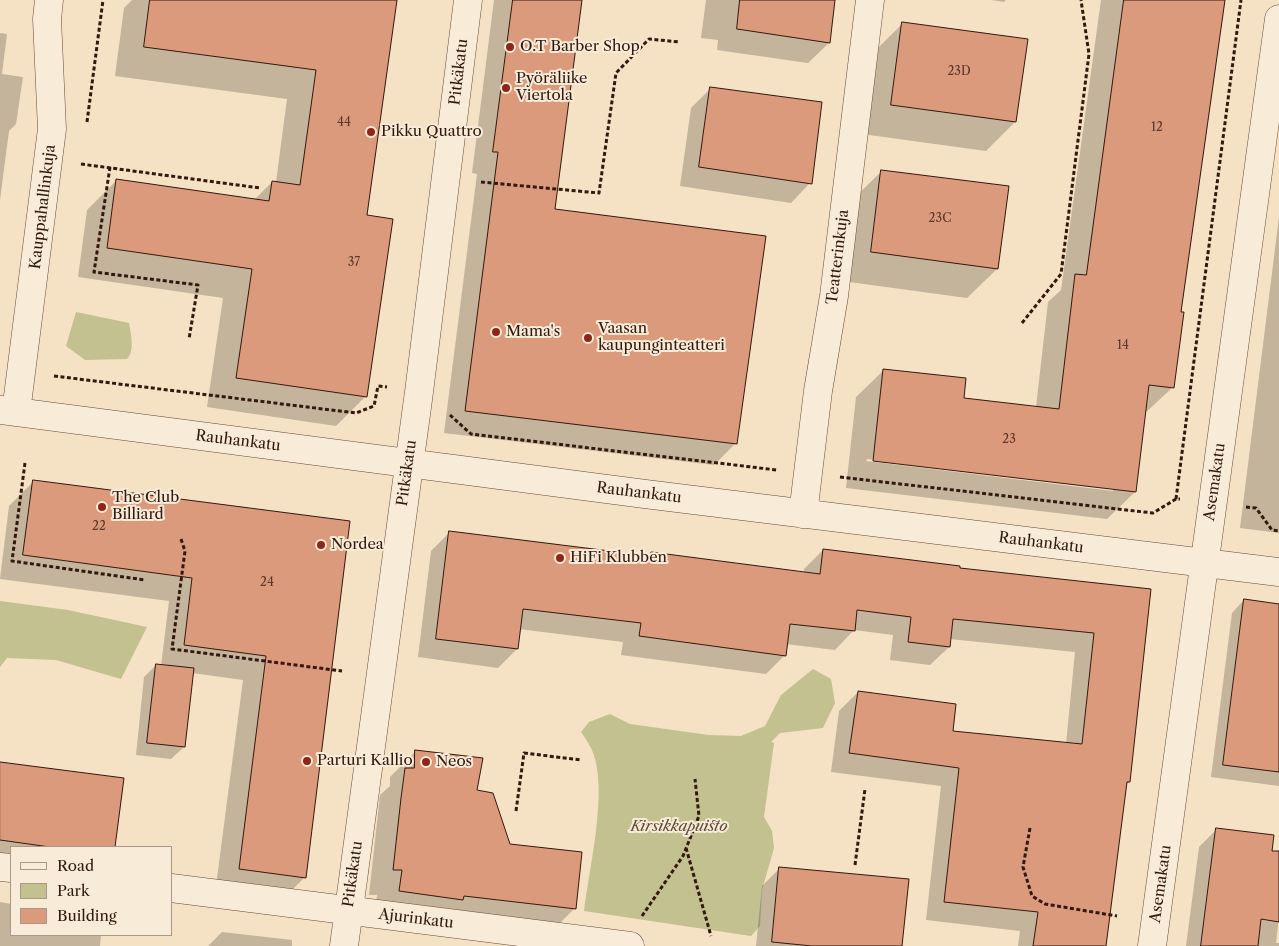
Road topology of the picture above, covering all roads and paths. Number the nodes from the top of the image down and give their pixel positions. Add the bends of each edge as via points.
1 (49, 0) edge
2 (468, 0) edge
3 (870, 0) edge
4 (1081, 0) edge
5 (1242, 0) edge
6 (1279, 19) edge
7 (680, 42) dead end
8 (81, 164) dead end
9 (110, 167) junction
10 (481, 182) dead end
11 (260, 188) dead end
12 (1022, 323) dead end
13 (189, 339) dead end
14 (22, 372) junction
15 (419, 392) junction
16 (8, 411) edge
17 (25, 463) dead end
18 (408, 463) junction
19 (808, 474) junction
20 (1176, 499) junction
21 (1212, 503) junction
22 (803, 514) junction
23 (1279, 531) edge
24 (181, 539) dead end
25 (1204, 563) junction
26 (1279, 572) edge
27 (145, 580) dead end
28 (342, 671) dead end
29 (581, 760) dead end
30 (695, 779) dead end
31 (865, 789) dead end
32 (516, 811) dead end
33 (1030, 828) dead end
34 (686, 848) junction
35 (855, 864) dead end
36 (172, 888) edge
37 (348, 910) junction
38 (1117, 916) dead end
39 (640, 919) dead end
40 (711, 936) dead end
41 (344, 946) edge
42 (630, 946) edge
43 (1152, 946) edge

1 - 14 street, Kauppahallinkuja via 52,129
2 - 15 street, Pitkäkatu
3 - 19 street, Teatterinkuja via 834,296
4 - 12 path via 1089,54 1061,274
5 - 20 path
6 - 21 street, Asemakatu
7 - 10 path via 649,39 616,73 599,193
8 - 9 path
9 - 11 path
9 - 13 path via 94,272 198,285
14 - 15 path via 356,413 374,406 378,386
14 - 16 street, Kauppahallinkuja
15 - 18 street, Pitkäkatu
15 - 19 path via 453,398 450,416 471,434
16 - 18 street, Rauhankatu
17 - 27 path via 12,561
18 - 22 street, Rauhankatu
18 - 37 street, Pitkäkatu
19 - 20 path via 1153,513
19 - 22 street, Teatterinkuja
20 - 21 path
21 - 23 path via 1256,508 1272,530
21 - 25 street, Asemakatu
22 - 25 street, Rauhankatu
24 - 28 path via 185,551 172,649
25 - 26 street, Rauhankatu
25 - 43 street, Asemakatu
29 - 32 path via 524,753
30 - 34 path via 700,816
31 - 35 path
33 - 38 path via 1023,867 1032,896 1044,904
34 - 39 path
34 - 40 path
36 - 37 street, Ajurinkatu
37 - 41 street, Pitkäkatu
37 - 42 street, Ajurinkatu

